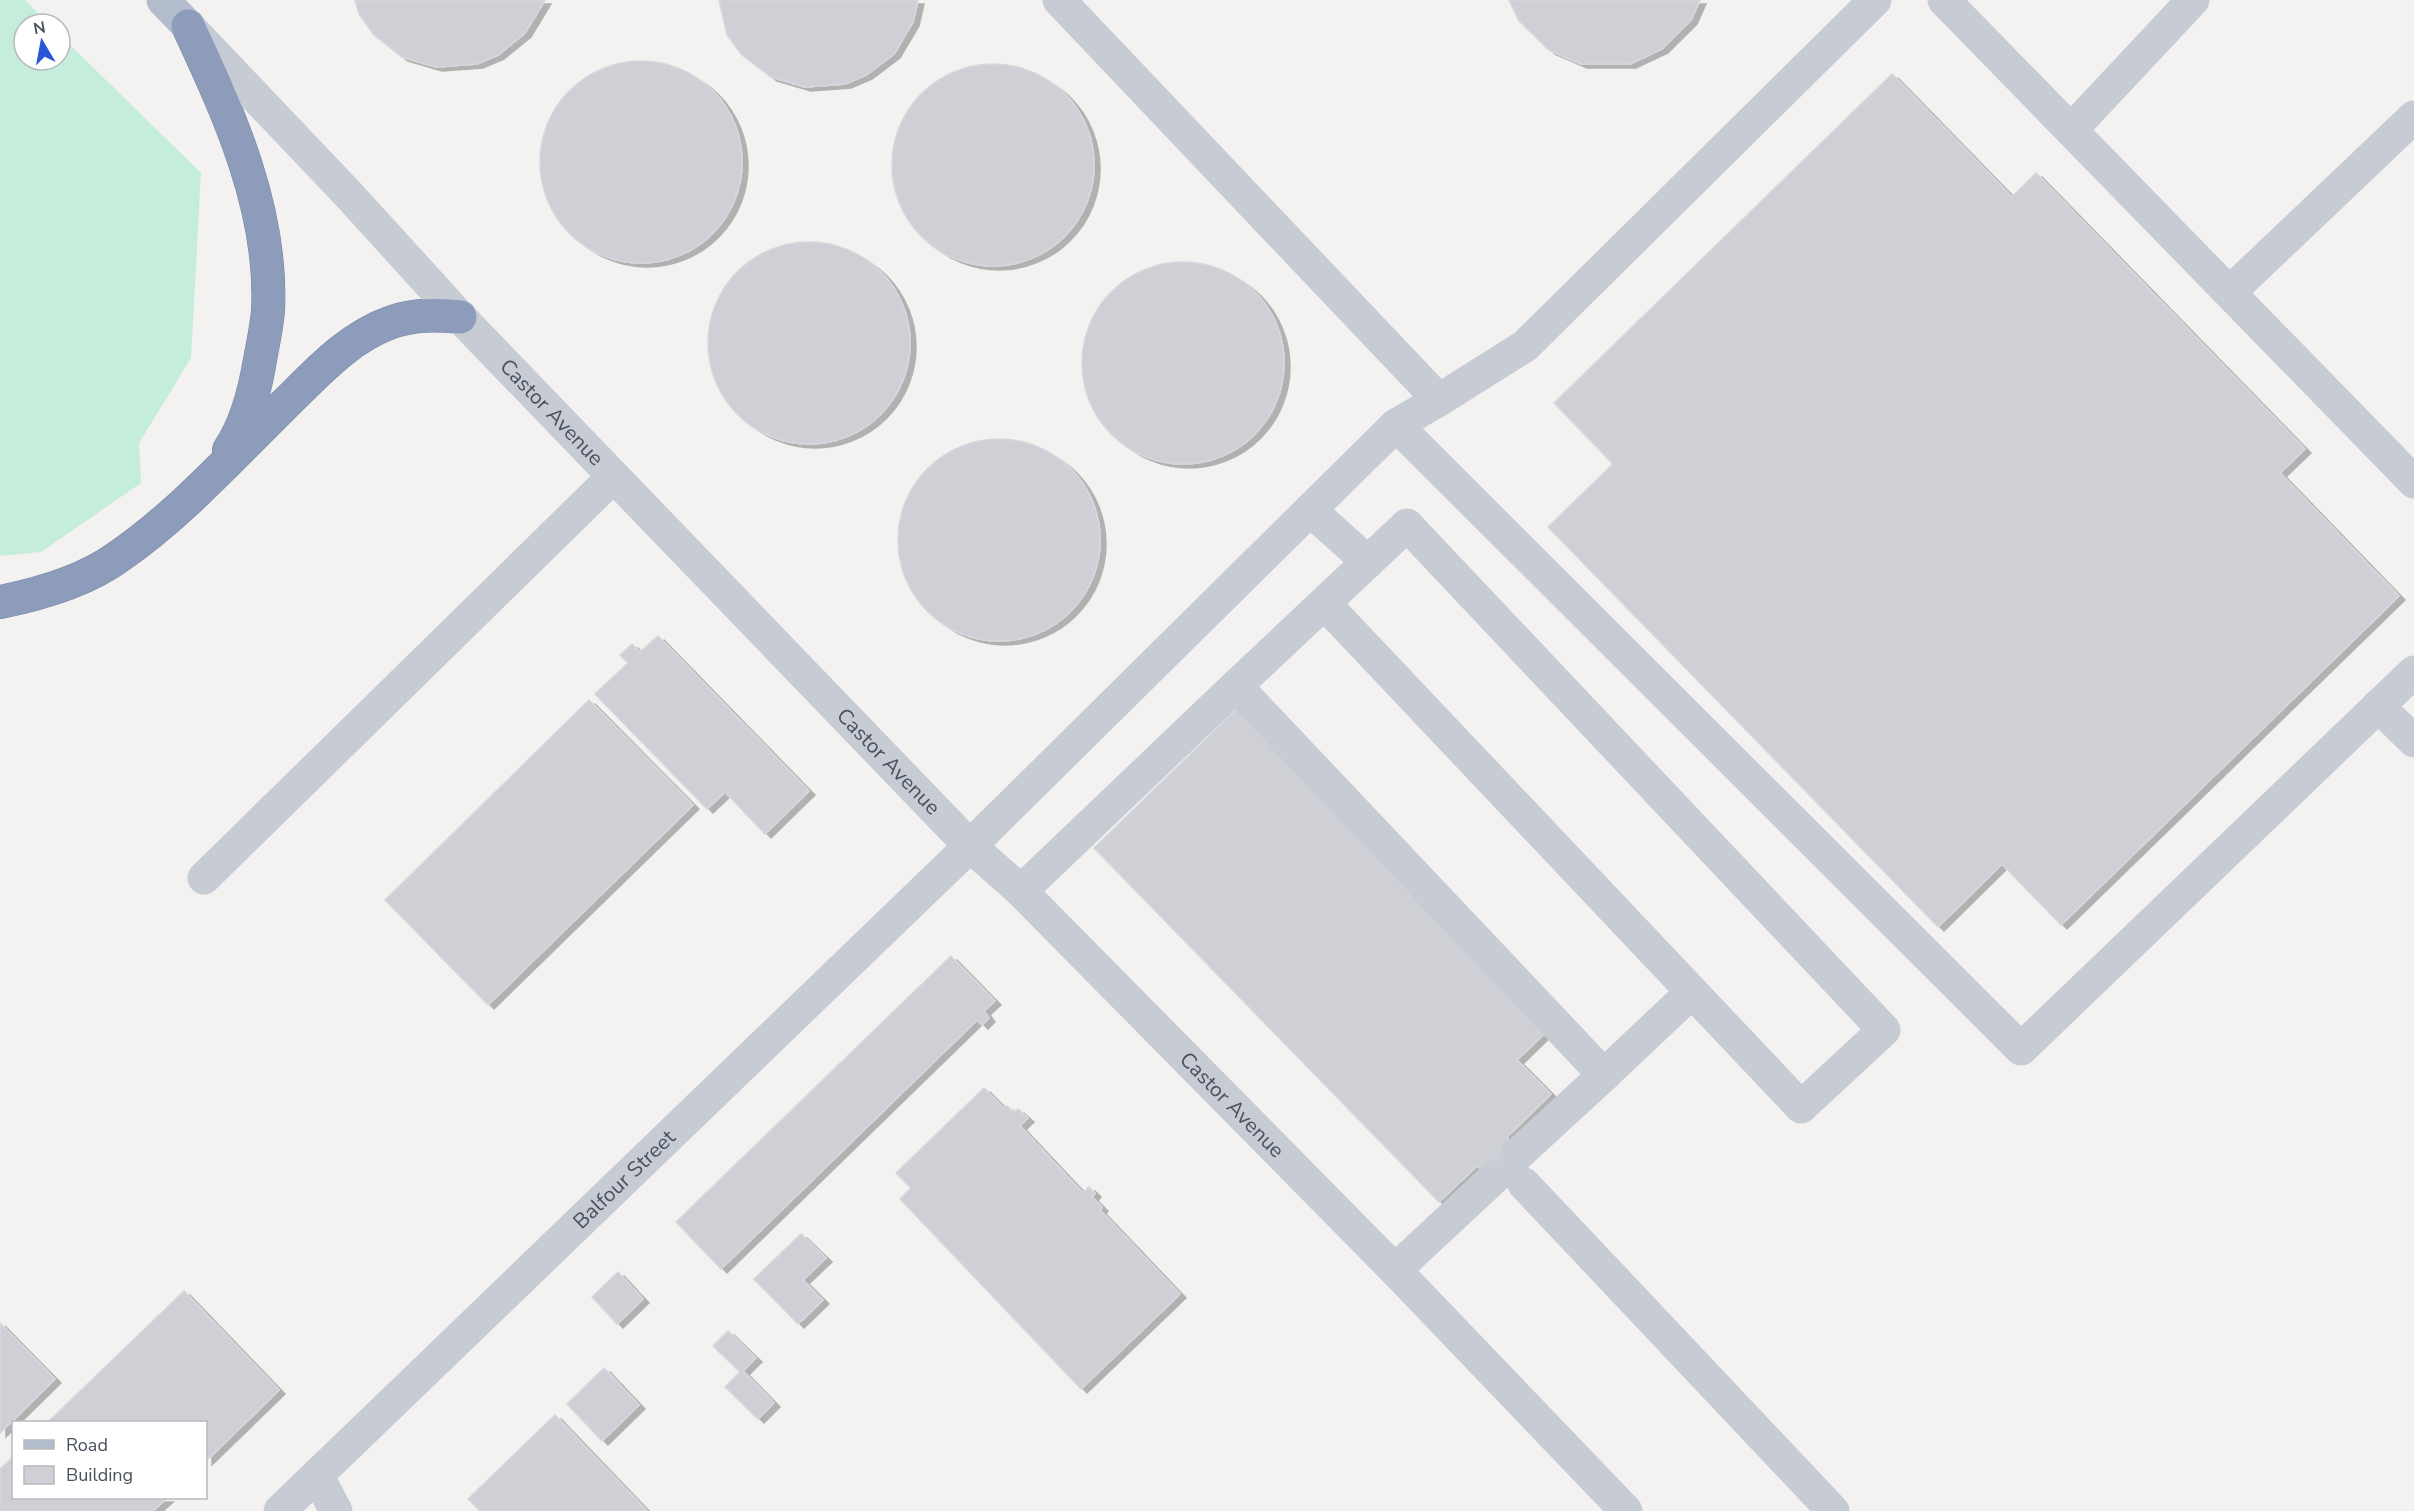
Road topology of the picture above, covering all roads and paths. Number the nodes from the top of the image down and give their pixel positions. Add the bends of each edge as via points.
1 (163, 0) edge
2 (1059, 0) edge
3 (1875, 0) edge
4 (1944, 0) edge
5 (2193, 0) edge
6 (188, 26) junction
7 (2414, 117) edge
8 (2072, 129) junction
9 (2230, 292) junction
10 (460, 317) junction
11 (1438, 400) junction
12 (1396, 425) junction
13 (211, 477) junction
14 (613, 477) junction
15 (2414, 482) edge
16 (1310, 510) junction
17 (1368, 562) junction
18 (0, 602) edge
19 (1324, 603) junction
20 (2414, 672) edge
21 (1236, 687) junction
22 (2379, 706) junction
23 (2414, 741) edge
24 (970, 846) junction
25 (204, 879) dead end
26 (1021, 891) junction
27 (1692, 992) junction
28 (1604, 1076) junction
29 (1512, 1172) junction
30 (1395, 1270) junction
31 (316, 1475) junction
32 (280, 1511) edge
33 (336, 1511) edge
34 (1626, 1511) edge
35 (1833, 1511) edge

1 - 6 main road, Castor Avenue
2 - 11 street
3 - 11 street, Balfour Street via 1525,346
4 - 8 street
5 - 8 street
6 - 10 street, Castor Avenue
6 - 13 highway via 243,154 263,234 267,272 268,310 257,377 231,447
7 - 9 street
8 - 9 street
9 - 15 street
10 - 13 highway via 419,315 393,321 350,345
10 - 14 street, Castor Avenue
11 - 12 street, Balfour Street
12 - 16 street, Balfour Street
12 - 22 street via 2021,1049
13 - 18 highway via 117,558 87,575
14 - 24 street, Castor Avenue
14 - 25 street
16 - 17 street
16 - 24 street, Balfour Street
17 - 19 street
17 - 27 street via 1407,525 1884,1030 1801,1107
19 - 21 street
19 - 27 street
20 - 22 street
21 - 26 street
21 - 28 street
22 - 23 street
24 - 26 street, Castor Avenue
24 - 31 street, Balfour Street
26 - 30 street, Castor Avenue
27 - 28 street
28 - 29 street
29 - 30 street
29 - 35 street
30 - 34 street, Castor Avenue
31 - 32 street, Balfour Street
31 - 33 street

